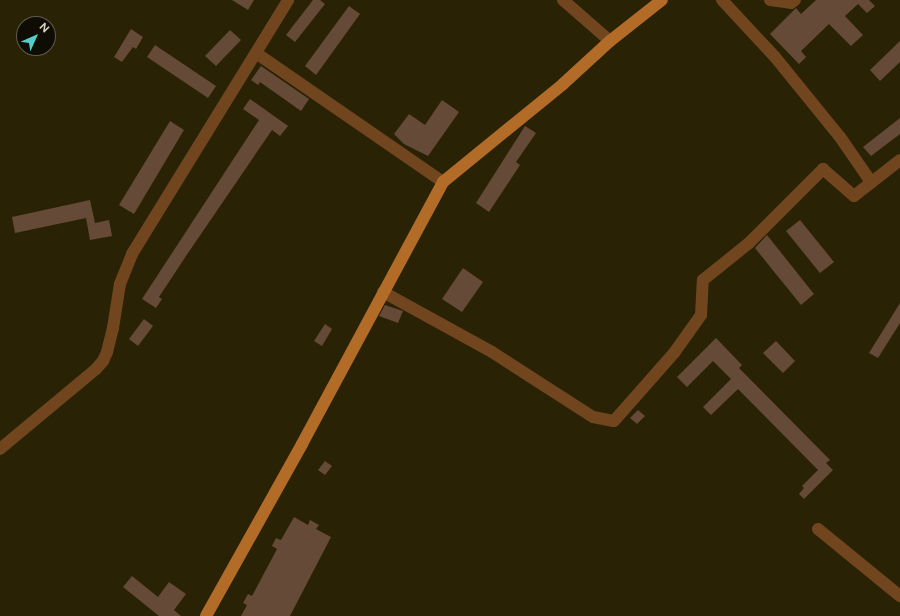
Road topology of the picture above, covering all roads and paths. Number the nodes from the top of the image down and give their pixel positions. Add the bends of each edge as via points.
1 (288, 0) edge
2 (563, 0) edge
3 (662, 0) edge
4 (722, 0) edge
5 (770, 0) edge
6 (795, 0) edge
7 (610, 41) junction
8 (256, 53) junction
9 (900, 160) edge
10 (443, 182) junction
11 (871, 182) junction
12 (383, 292) junction
13 (0, 449) edge
14 (818, 529) dead end
15 (900, 596) edge
16 (206, 616) edge

1 - 8 street
2 - 7 street
3 - 7 main road
4 - 11 street via 785,69 840,137
5 - 6 street via 791,3
7 - 10 main road via 563,84
8 - 10 street
8 - 13 street via 132,254 120,284 108,352 103,361
9 - 11 street
10 - 12 main road
11 - 12 street via 854,196 823,169 748,242 703,280 701,315 674,353 614,421 593,417 492,352
12 - 16 main road
14 - 15 street

